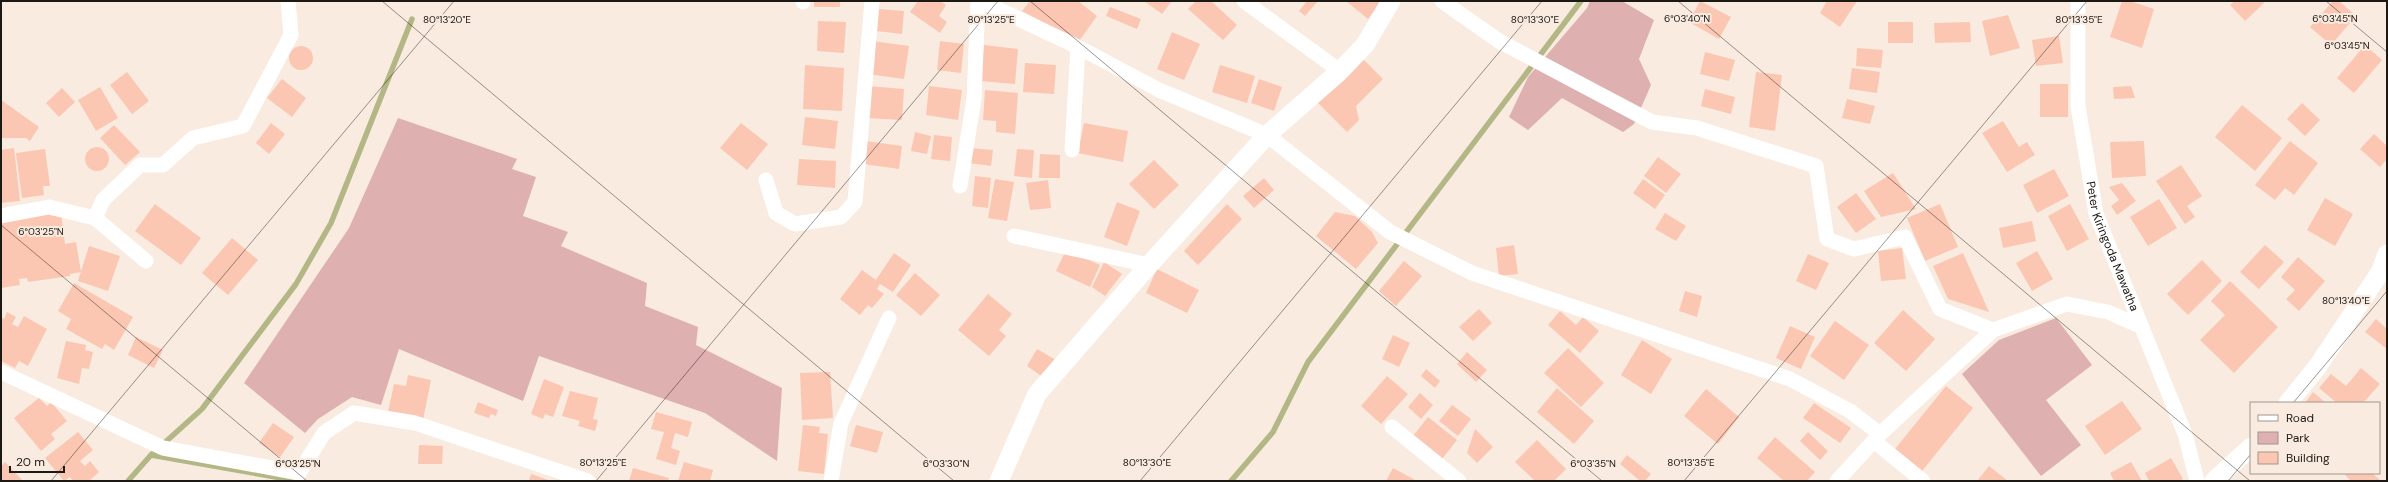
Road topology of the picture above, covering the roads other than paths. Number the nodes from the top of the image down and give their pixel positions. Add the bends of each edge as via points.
1 (288, 1) edge
2 (872, 1) edge
3 (978, 1) edge
4 (981, 1) edge
5 (1244, 1) edge
6 (1391, 1) edge
7 (1442, 1) edge
8 (2078, 1) edge
9 (1078, 47) junction
10 (1340, 71) junction
11 (1267, 135) junction
12 (1072, 150) dead end
13 (766, 180) dead end
14 (960, 186) dead end
15 (1, 216) edge
16 (95, 218) junction
17 (1014, 236) dead end
18 (2387, 254) edge
19 (146, 260) dead end
20 (1149, 265) junction
21 (889, 318) dead end
22 (2142, 327) junction
23 (1993, 330) junction
24 (1, 372) edge
25 (2289, 402) edge
26 (1392, 427) dead end
27 (1877, 437) junction
28 (2250, 448) edge
29 (588, 481) edge
30 (831, 481) edge
31 (999, 481) edge
32 (1459, 481) edge
33 (1837, 481) edge
34 (1923, 481) edge
35 (2197, 481) edge
36 (2214, 481) edge

1 - 16 street via 291,35 243,126 193,138 163,165 140,165 103,200
2 - 13 street via 855,202 841,217 795,224 776,213
3 - 14 street via 974,99
4 - 9 street
5 - 10 street
6 - 10 street via 1365,45
7 - 23 street via 1499,41 1652,122 1697,128 1816,166 1827,239 1854,249 1906,237 1940,309
8 - 22 street, Peter Kiringoda Mawatha via 2078,106 2096,214
9 - 11 street via 1159,90
9 - 12 street
10 - 11 street
11 - 20 street
11 - 27 street via 1390,232 1466,269 1790,379 1850,411
15 - 16 street via 49,207
16 - 19 street
17 - 20 street
18 - 25 street via 2381,271 2318,366
20 - 31 street via 1037,394
21 - 30 street via 841,423
22 - 23 street via 2108,312 2067,304
22 - 35 street, Peter Kiringoda Mawatha via 2185,434
23 - 27 street
24 - 29 street via 160,446 299,473 324,433 354,413 415,423
26 - 32 street
27 - 33 street
27 - 34 street
28 - 36 street

